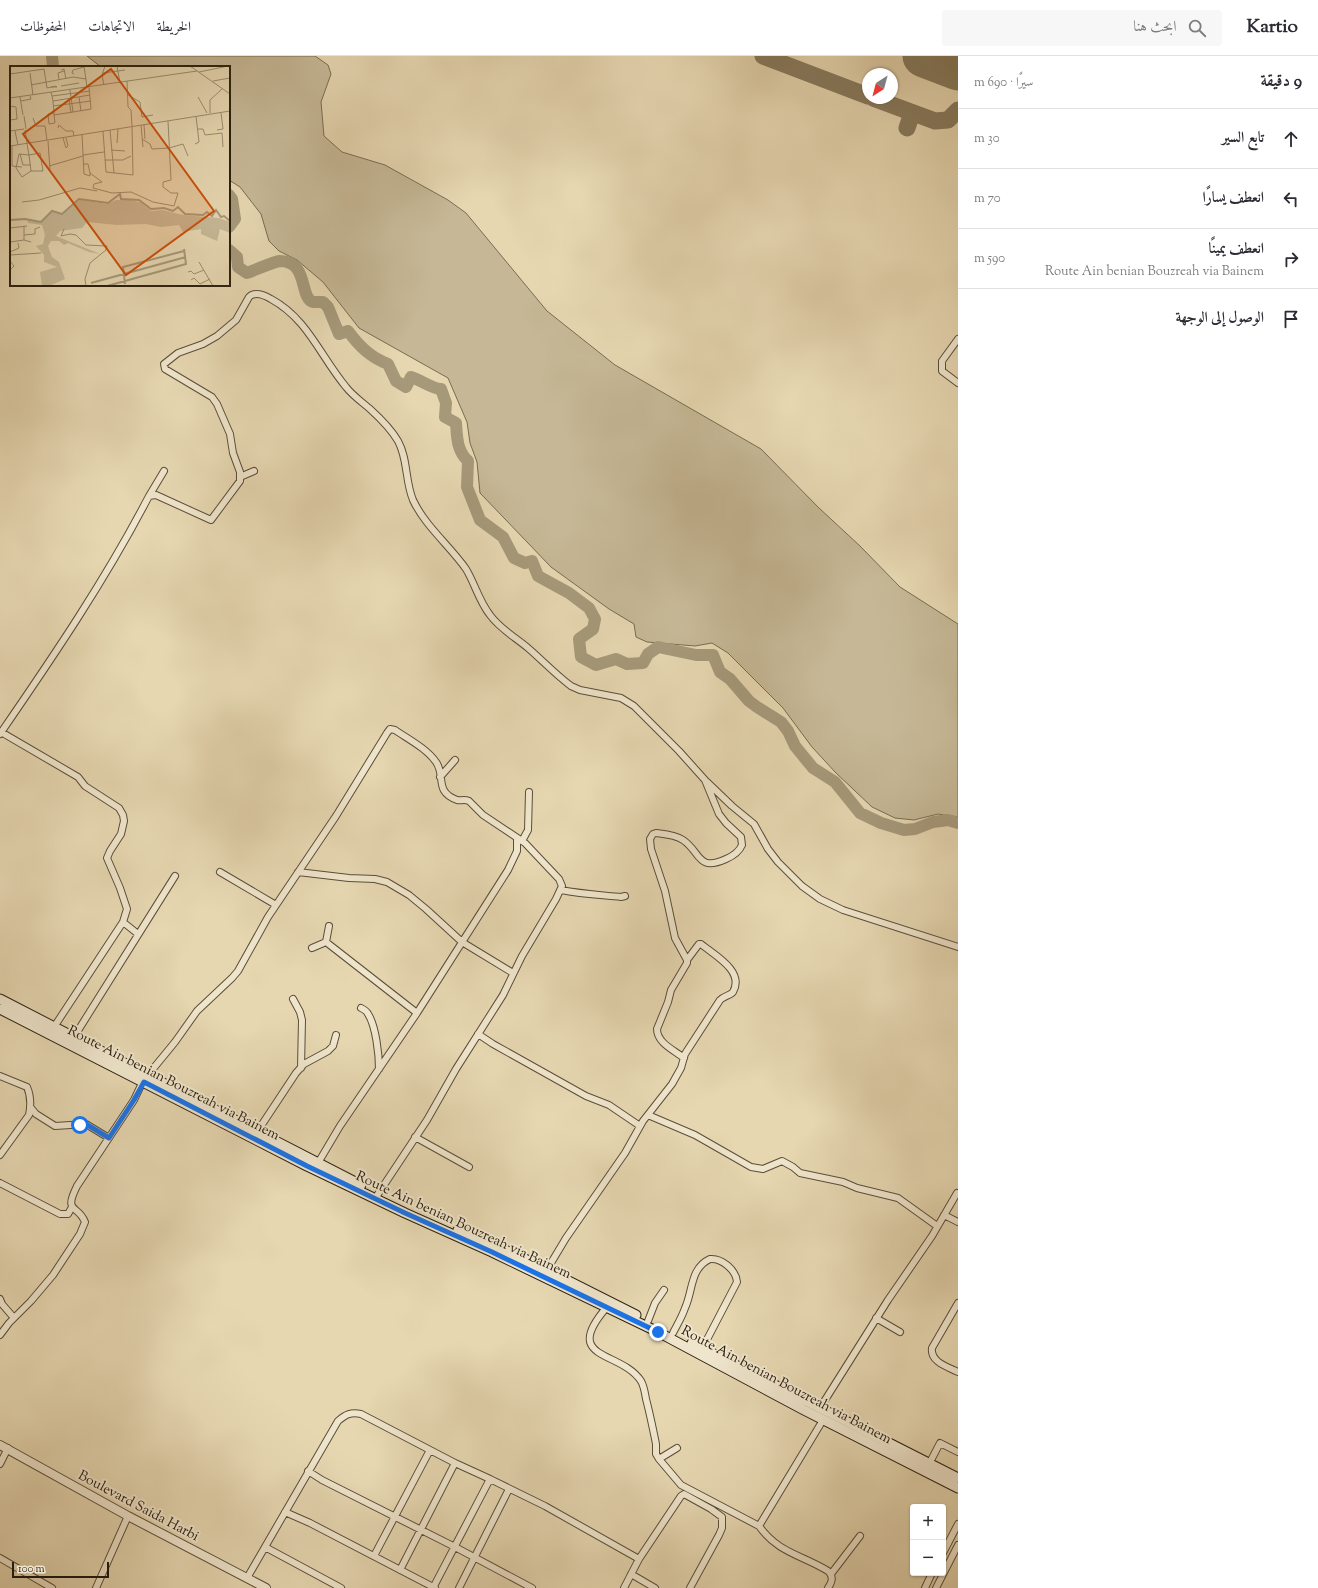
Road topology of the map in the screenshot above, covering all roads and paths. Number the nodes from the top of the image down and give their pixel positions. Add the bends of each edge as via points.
1 (958, 339) edge
2 (958, 383) edge
3 (164, 471) dead end
4 (254, 471) dead end
5 (240, 477) junction
6 (149, 496) junction
7 (1, 733) edge
8 (455, 760) dead end
9 (440, 777) junction
10 (705, 780) junction
11 (529, 792) dead end
12 (520, 840) junction
13 (220, 872) dead end
14 (298, 872) junction
15 (175, 876) dead end
16 (561, 890) junction
17 (625, 896) dead end
18 (276, 905) junction
19 (123, 922) junction
20 (329, 926) dead end
21 (138, 934) junction
22 (326, 942) junction
23 (462, 942) junction
24 (958, 947) edge
25 (312, 948) dead end
26 (688, 960) junction
27 (513, 973) junction
28 (0, 999) edge
29 (293, 999) dead end
30 (361, 1008) dead end
31 (0, 1009) edge
32 (417, 1012) junction
33 (54, 1027) junction
34 (478, 1034) junction
35 (336, 1035) dead end
36 (74, 1037) junction
37 (684, 1058) junction
38 (301, 1068) junction
39 (379, 1069) junction
40 (0, 1076) edge
41 (146, 1078) junction
42 (30, 1108) junction
43 (648, 1115) junction
44 (640, 1126) junction
45 (257, 1132) junction
46 (415, 1137) junction
47 (109, 1138) junction
48 (0, 1155) edge
49 (318, 1163) junction
50 (469, 1167) dead end
51 (0, 1183) edge
52 (957, 1193) dead end
53 (378, 1194) junction
54 (72, 1207) junction
55 (944, 1215) junction
56 (958, 1222) edge
57 (938, 1226) junction
58 (545, 1273) junction
59 (664, 1290) dead end
60 (0, 1299) edge
61 (958, 1302) edge
62 (607, 1308) junction
63 (14, 1318) junction
64 (876, 1318) junction
65 (648, 1320) junction
66 (900, 1332) dead end
67 (673, 1333) junction
68 (0, 1335) edge
69 (701, 1351) junction
70 (958, 1372) edge
71 (820, 1408) junction
72 (823, 1420) junction
73 (4, 1446) edge
74 (676, 1448) dead end
75 (430, 1450) junction
76 (958, 1452) edge
77 (659, 1459) junction
78 (455, 1463) junction
79 (0, 1464) edge
80 (930, 1464) junction
81 (308, 1471) junction
82 (958, 1478) edge
83 (490, 1479) junction
84 (681, 1484) junction
85 (509, 1488) junction
86 (958, 1488) edge
87 (684, 1494) junction
88 (285, 1512) junction
89 (128, 1516) junction
90 (395, 1516) junction
91 (958, 1524) edge
92 (759, 1526) junction
93 (422, 1530) junction
94 (860, 1536) dead end
95 (958, 1545) edge
96 (455, 1546) junction
97 (265, 1547) junction
98 (946, 1547) edge
99 (374, 1556) junction
100 (0, 1558) edge
101 (475, 1558) junction
102 (640, 1559) junction
103 (400, 1570) junction
104 (631, 1574) junction
105 (831, 1574) junction
106 (931, 1576) edge
107 (247, 1578) junction
108 (52, 1588) edge
109 (96, 1588) edge
110 (266, 1588) edge
111 (341, 1588) edge
112 (434, 1588) edge
113 (459, 1588) edge
114 (532, 1588) edge
115 (624, 1588) edge
116 (655, 1588) edge
117 (690, 1588) edge
118 (828, 1588) edge
119 (925, 1588) edge
120 (936, 1588) edge

1 - 2 street via 942,361 942,371
3 - 6 street
4 - 5 street
5 - 6 street via 240,481 211,520 156,495
5 - 10 street via 230,434 215,401 208,393 165,369 164,364 178,353 217,336 236,320 248,297 257,293 276,302 295,317 310,333 345,387 390,430 401,448 409,490 414,501 465,569 494,620 571,686 629,702
6 - 7 street via 110,564
7 - 19 street via 78,777 85,786 122,811 123,828 107,858 127,909
8 - 9 street
9 - 12 street via 441,788 446,793 458,800 469,801 483,815
9 - 14 street via 440,769 429,754 390,729
10 - 24 street via 754,824 778,862 802,886 820,899 844,910
10 - 26 street via 719,814 741,837 743,843 740,850 733,856 709,864 701,860 682,839 656,833 650,839 675,938
11 - 12 street via 528,830
12 - 16 street via 559,879 562,884
12 - 23 street via 514,858
13 - 18 street
14 - 18 street
14 - 23 street via 387,882 409,895
15 - 21 street
16 - 17 street via 621,898
16 - 27 street
18 - 41 street via 235,974 198,1011
19 - 21 street
19 - 33 street
20 - 22 street
21 - 36 street
22 - 25 street
22 - 32 street
23 - 27 street
23 - 32 street
26 - 37 street via 671,990 657,1030 659,1039
26 - 37 street via 701,944 731,968 736,978 734,990 720,1000
27 - 34 street via 503,995
28 - 33 main road, Route Ain benian Bouzreah via Bainem
29 - 38 street via 302,1020
30 - 39 street via 368,1013 371,1020 379,1053
31 - 41 main road, Route Ain benian Bouzreah via Bainem
32 - 39 street
33 - 36 main road, Route Ain benian Bouzreah via Bainem
34 - 44 street via 500,1049 586,1096 606,1104
34 - 46 street
35 - 38 street via 333,1046 328,1051
36 - 41 main road, Route Ain benian Bouzreah via Bainem
37 - 43 street via 672,1084
38 - 45 street
39 - 49 street
40 - 42 street via 27,1087
41 - 45 main road, Route Ain benian Bouzreah via Bainem
41 - 47 street
41 - 58 main road, Route Ain benian Bouzreah via Bainem via 307,1166
42 - 47 street via 55,1126 86,1124
42 - 48 street via 29,1115
43 - 44 street
43 - 57 street via 695,1135 751,1167 763,1169 782,1161 800,1173 898,1198
44 - 58 street via 625,1153
45 - 49 main road, Route Ain benian Bouzreah via Bainem
46 - 50 street
46 - 53 street
47 - 54 street via 74,1192
49 - 53 main road, Route Ain benian Bouzreah via Bainem
51 - 54 street via 60,1214 68,1214
52 - 55 street
53 - 58 main road, Route Ain benian Bouzreah via Bainem via 479,1239
54 - 63 street via 84,1219 84,1226 52,1275
55 - 56 street
55 - 57 street
57 - 64 street
58 - 62 main road, Route Ain benian Bouzreah via Bainem
58 - 65 main road, Route Ain benian Bouzreah via Bainem
59 - 65 street
60 - 63 street
61 - 70 street via 931,1353 936,1360
62 - 69 main road, Route Ain benian Bouzreah via Bainem
62 - 77 street via 593,1326 590,1344 597,1351 628,1369 641,1381
63 - 68 street
64 - 66 street
64 - 71 street
65 - 67 main road, Route Ain benian Bouzreah via Bainem
67 - 69 main road, Route Ain benian Bouzreah via Bainem
67 - 69 street via 686,1308 691,1285 699,1268 710,1259 721,1261 732,1271 737,1282
69 - 71 main road, Route Ain benian Bouzreah via Bainem
69 - 72 main road, Route Ain benian Bouzreah via Bainem
71 - 80 main road, Route Ain benian Bouzreah via Bainem
72 - 86 main road, Route Ain benian Bouzreah via Bainem
72 - 92 street
73 - 79 street
73 - 89 street, Boulevard Saida Harbi
74 - 77 street
75 - 78 street
75 - 81 street via 361,1414 348,1414 338,1421
75 - 90 street
76 - 80 street via 940,1443
77 - 84 street
78 - 83 street
78 - 93 street
80 - 82 main road, Route Ain benian Bouzreah via Bainem
81 - 88 street
81 - 90 street
83 - 85 street
83 - 96 street
84 - 87 street
84 - 92 street
85 - 101 street
85 - 102 street
87 - 102 street
87 - 117 street via 711,1508 722,1517 719,1535
88 - 97 street
88 - 99 street
89 - 107 street, Boulevard Saida Harbi
89 - 109 street
90 - 93 street
90 - 99 street
91 - 98 street
92 - 105 street via 776,1545
93 - 96 street
93 - 103 street
94 - 105 street
95 - 120 street
96 - 101 street
96 - 112 street
97 - 107 street
97 - 111 street
99 - 103 street
100 - 108 street
101 - 113 street
101 - 114 street
102 - 104 street
103 - 112 street
104 - 115 street
104 - 116 street
105 - 118 street
106 - 119 street
107 - 110 street, Boulevard Saida Harbi

